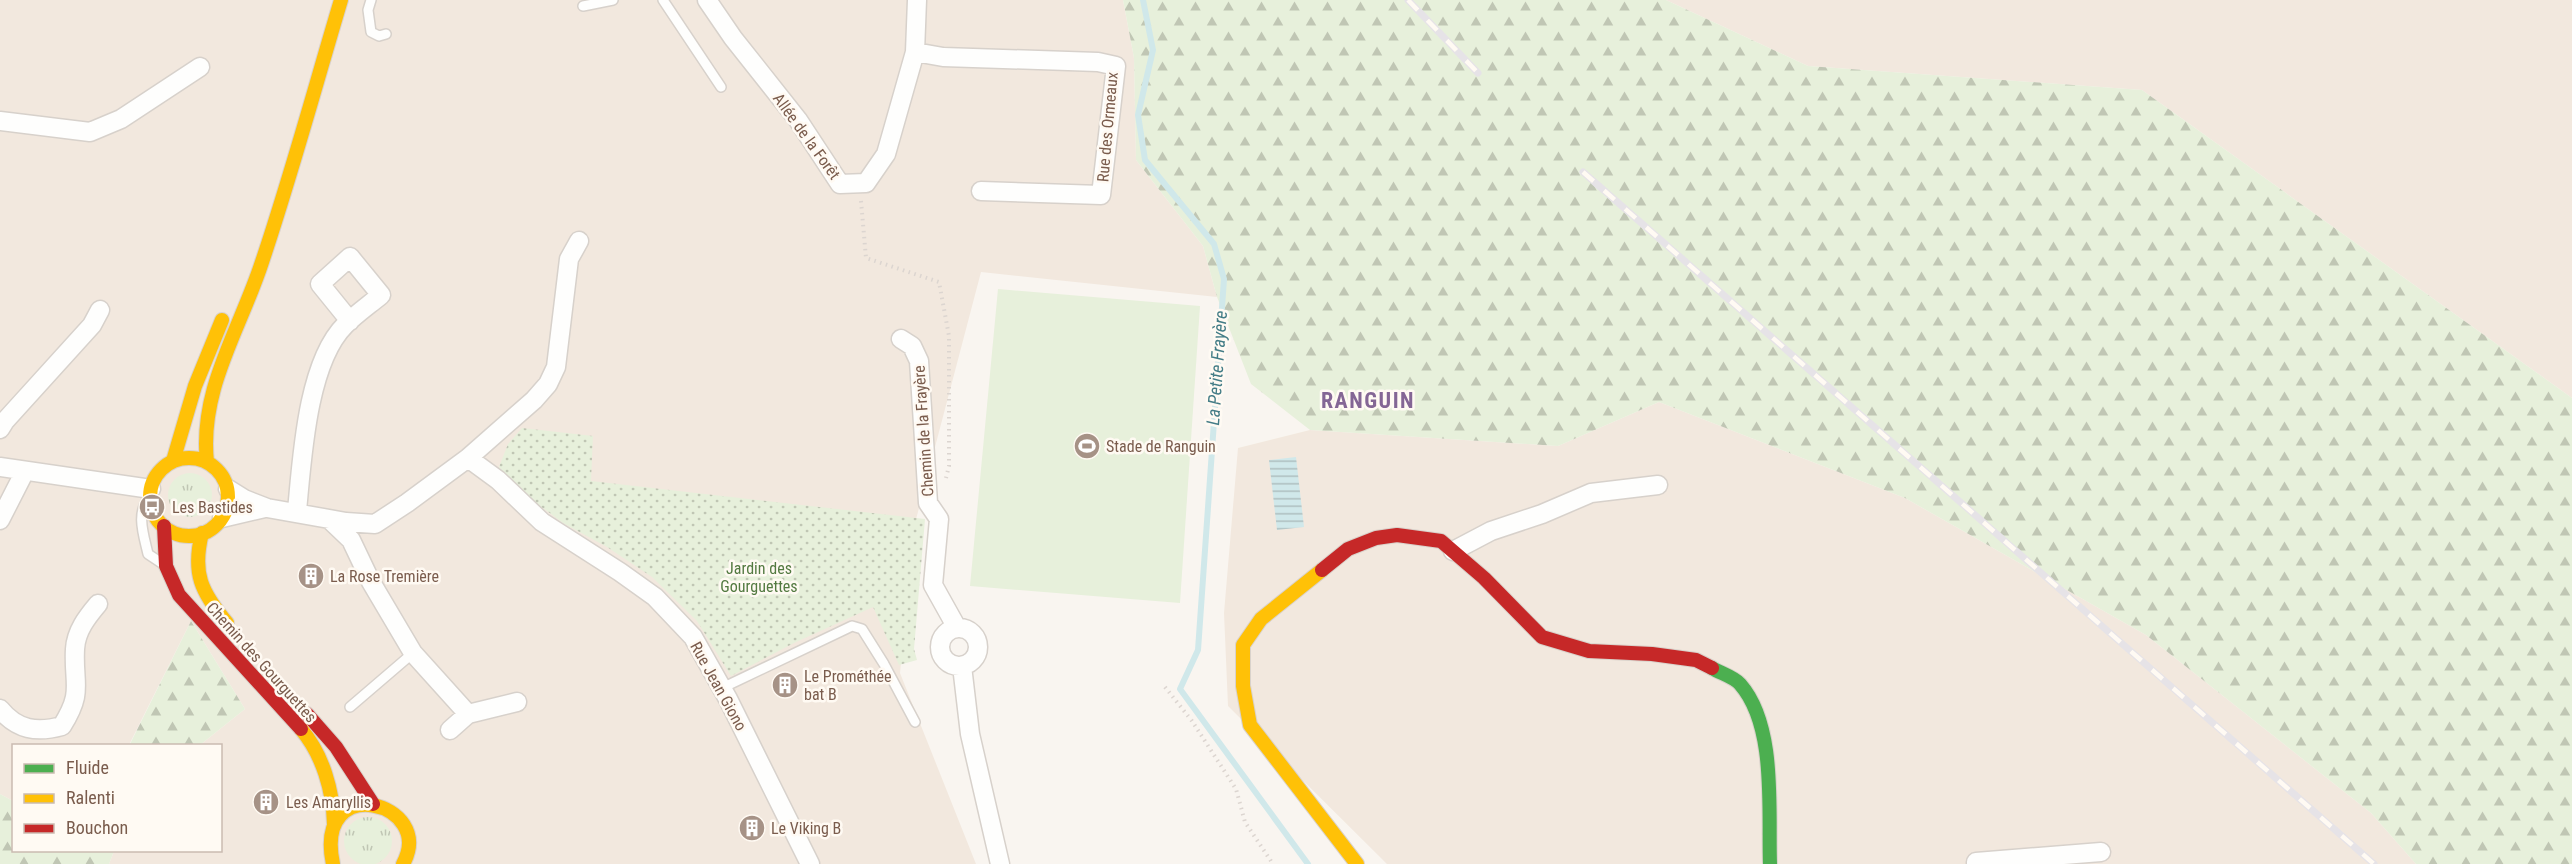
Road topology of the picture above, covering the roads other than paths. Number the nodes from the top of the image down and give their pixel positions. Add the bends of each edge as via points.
1 (341, 0) edge
2 (371, 0) edge
3 (613, 0) edge
4 (663, 0) edge
5 (707, 0) edge
6 (917, 0) edge
7 (583, 6) dead end
8 (386, 34) dead end
9 (915, 52) junction
10 (200, 67) dead end
11 (721, 87) dead end
12 (0, 121) edge
13 (299, 136) junction
14 (981, 191) dead end
15 (255, 240) dead end
16 (579, 242) dead end
17 (229, 304) dead end
18 (100, 310) dead end
19 (350, 321) dead end
20 (901, 339) dead end
21 (0, 429) edge
22 (468, 458) junction
23 (173, 461) junction
24 (207, 462) junction
25 (0, 467) edge
26 (25, 471) junction
27 (1658, 485) dead end
28 (228, 489) junction
29 (151, 493) junction
30 (267, 508) junction
31 (297, 511) junction
32 (222, 518) junction
33 (327, 518) junction
34 (0, 520) edge
35 (164, 526) junction
36 (202, 533) junction
37 (1453, 551) junction
38 (166, 566) junction
39 (98, 604) dead end
40 (957, 628) junction
41 (237, 634) dead end
42 (413, 653) junction
43 (962, 666) junction
44 (722, 688) junction
45 (517, 702) dead end
46 (298, 704) dead end
47 (350, 707) dead end
48 (0, 709) edge
49 (468, 714) junction
50 (915, 722) dead end
51 (450, 730) dead end
52 (373, 804) junction
53 (334, 824) junction
54 (408, 849) junction
55 (2101, 852) dead end
56 (420, 860) dead end
57 (333, 864) edge
58 (403, 864) edge
59 (810, 864) edge
60 (1000, 864) edge
61 (1357, 864) edge
62 (1770, 864) edge
63 (1976, 864) edge

1 - 13 main road
2 - 8 lane via 371,32
3 - 7 lane
4 - 11 lane
5 - 9 street, Allée de la Forêt via 798,120 840,184 866,183 886,154
6 - 9 street, Allée de la Forêt
9 - 14 street, Rue des Ormeaux via 943,57 1098,62 1116,66 1101,195
10 - 12 street via 121,119 90,132
13 - 15 main road via 283,161
13 - 24 main road via 262,263 208,404 204,432
16 - 22 street via 569,259 556,367 548,384
17 - 23 main road via 195,387
18 - 21 street via 92,325
19 - 31 street via 321,364 306,426
20 - 40 street, Chemin de la Frayère via 912,346 919,361 928,503 939,519 933,585
22 - 33 street via 375,524
22 - 44 street, Rue Jean Giono via 542,522 655,597 693,637
23 - 24 main road via 184,458
23 - 29 main road via 155,478
24 - 28 main road via 216,468
25 - 26 street
26 - 29 street
26 - 34 street
27 - 37 street via 1591,493 1491,531
28 - 30 street
28 - 32 main road
29 - 35 main road via 156,518
29 - 38 lane via 142,513 148,554
30 - 31 street
30 - 32 street
31 - 33 street
32 - 36 main road
33 - 42 street via 351,540
35 - 36 main road via 182,534
35 - 38 main road, Chemin des Gourguettes
36 - 41 main road, Chemin des Gourguettes via 198,544 198,583 206,600
37 - 61 main road via 1441,541 1397,535 1348,549 1261,619 1243,645 1243,686 1250,725
37 - 62 main road via 1542,637 1589,651 1696,660 1739,683 1760,717 1767,765
38 - 53 main road, Chemin des Gourguettes via 179,595 304,732 319,756 330,788
39 - 48 street via 82,625 75,648 78,688 72,710 62,726 46,731 15,725
40 - 43 street via 974,635 978,647 975,659
40 - 43 street via 946,633 940,650 946,661
42 - 47 lane
42 - 49 street
43 - 60 street via 970,734
44 - 50 lane via 852,626 862,629
44 - 59 street, Rue Jean Giono
45 - 49 street
46 - 52 main road, Chemin des Gourguettes via 336,747
49 - 51 street
52 - 53 main road via 350,808
52 - 54 main road via 396,814 404,824
53 - 57 main road, Chemin des Gourguettes via 328,844
54 - 56 main road
54 - 58 main road
55 - 63 street

